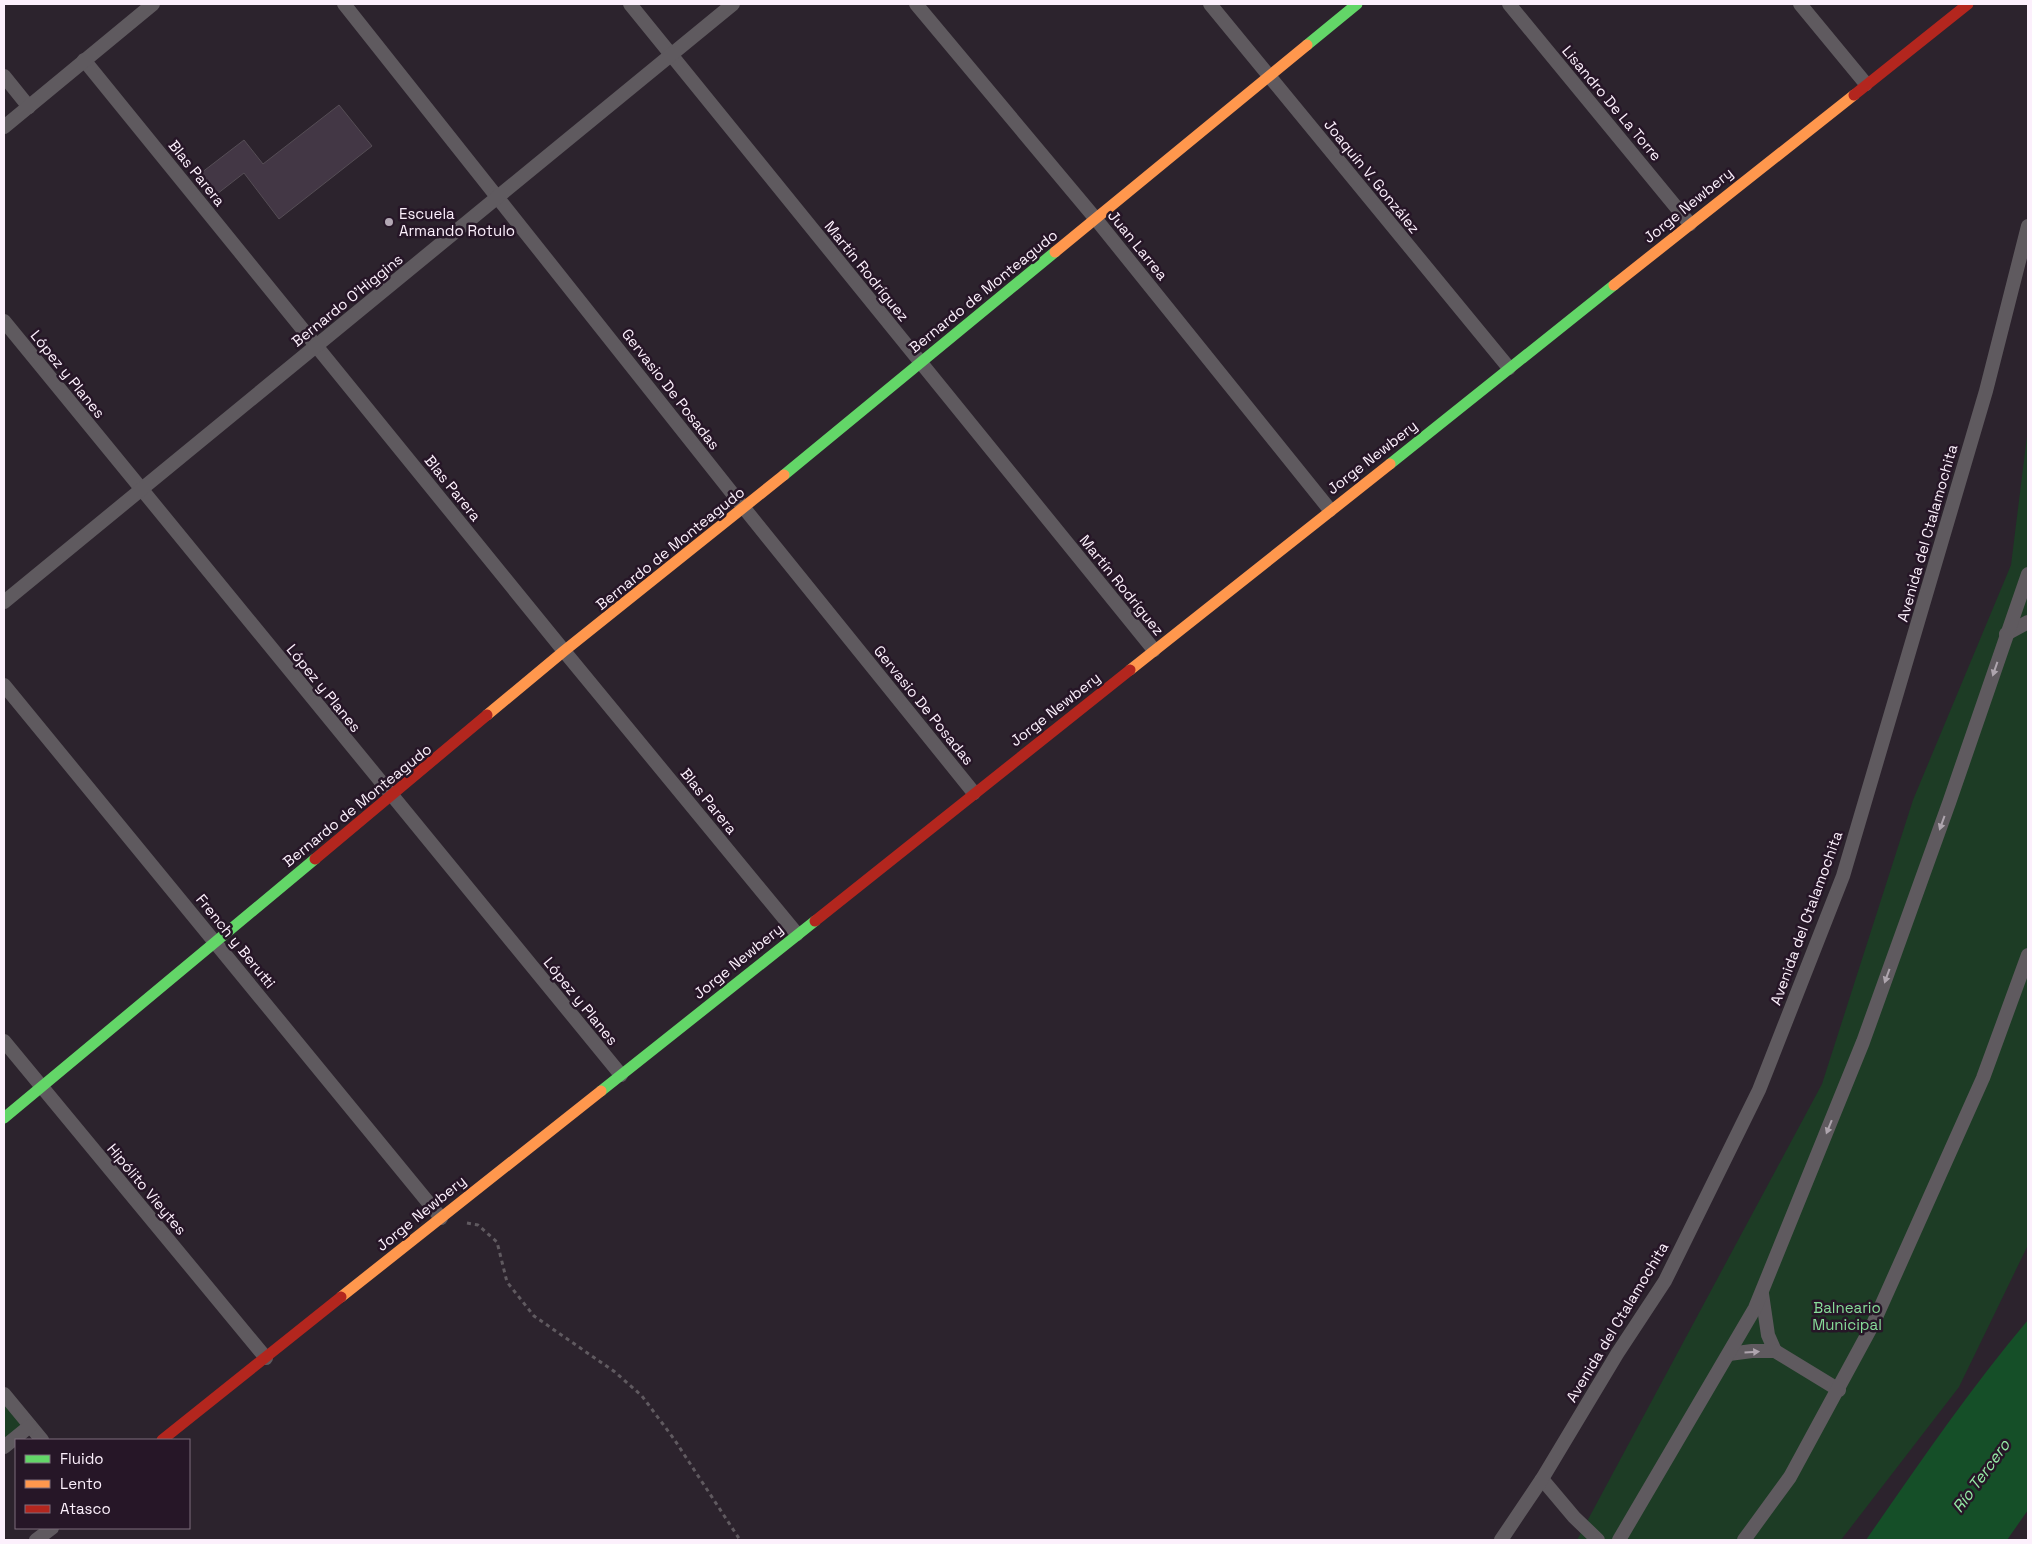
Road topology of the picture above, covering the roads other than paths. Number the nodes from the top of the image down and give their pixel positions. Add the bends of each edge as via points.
1 (153, 4) edge
2 (344, 4) edge
3 (630, 4) edge
4 (733, 4) edge
5 (916, 4) edge
6 (1210, 4) edge
7 (1357, 4) edge
8 (1509, 4) edge
9 (1800, 4) edge
10 (1968, 4) edge
11 (672, 55) junction
12 (84, 60) junction
13 (1269, 75) junction
14 (4, 76) edge
15 (1866, 84) junction
16 (29, 107) junction
17 (4, 127) edge
18 (498, 197) junction
19 (1095, 218) junction
20 (1690, 224) junction
21 (2028, 226) edge
22 (4, 321) edge
23 (317, 346) junction
24 (920, 362) junction
25 (1509, 368) junction
26 (141, 489) junction
27 (744, 508) junction
28 (1330, 510) junction
29 (2028, 574) edge
30 (2026, 590) edge
31 (4, 602) edge
32 (2028, 622) edge
33 (2006, 634) junction
34 (1154, 650) junction
35 (564, 651) junction
36 (4, 685) edge
37 (974, 794) junction
38 (391, 796) junction
39 (797, 934) junction
40 (215, 940) junction
41 (2028, 955) edge
42 (4, 1041) edge
43 (620, 1075) junction
44 (42, 1087) junction
45 (4, 1118) edge
46 (441, 1218) junction
47 (1762, 1290) junction
48 (1775, 1351) junction
49 (1729, 1354) junction
50 (266, 1358) junction
51 (1839, 1390) junction
52 (4, 1394) edge
53 (30, 1426) junction
54 (41, 1439) edge
55 (163, 1439) edge
56 (4, 1447) edge
57 (1542, 1479) junction
58 (51, 1529) edge
59 (36, 1540) edge
60 (1500, 1540) edge
61 (1598, 1540) edge
62 (1619, 1540) edge
63 (1744, 1540) edge

1 - 12 street
2 - 18 street, Gervasio De Posadas
3 - 11 street, Martín Rodríguez
4 - 11 street, Bernardo O'Higgins
5 - 19 street, Juan Larrea
6 - 13 street, Joaquín V. González
7 - 13 street, Bernardo de Monteagudo
8 - 20 street, Lisandro De La Torre
9 - 15 street
10 - 15 street, Jorge Newbery
11 - 18 street, Bernardo O'Higgins
11 - 24 street, Martín Rodríguez
12 - 16 street
12 - 23 street, Blas Parera
13 - 19 street, Bernardo de Monteagudo
13 - 25 street, Joaquín V. González
14 - 16 street
15 - 20 street, Jorge Newbery
16 - 17 street
18 - 23 street, Bernardo O'Higgins
18 - 27 street, Gervasio De Posadas
19 - 24 street, Bernardo de Monteagudo
19 - 28 street, Juan Larrea
20 - 25 street, Jorge Newbery
21 - 57 street, Avenida del Ctalamochita via 1986,391 1843,876 1758,1090 1669,1272
22 - 26 street, López y Planes
23 - 26 street, Bernardo O'Higgins
23 - 35 street, Blas Parera
24 - 27 street, Bernardo de Monteagudo
24 - 34 street, Martín Rodríguez
25 - 28 street, Jorge Newbery
26 - 31 street, Bernardo O'Higgins
26 - 38 street, López y Planes
27 - 35 street, Bernardo de Monteagudo
27 - 37 street, Gervasio De Posadas
28 - 34 street, Jorge Newbery
29 - 30 street
30 - 33 street
32 - 33 street
33 -> 47 street via 1863,1042
34 - 37 street, Jorge Newbery
35 - 38 street, Bernardo de Monteagudo
35 - 39 street, Blas Parera
36 - 40 street, French y Berutti
37 - 39 street, Jorge Newbery
38 - 40 street, Bernardo de Monteagudo
38 - 43 street, López y Planes
39 - 43 street, Jorge Newbery
40 - 44 street, Bernardo de Monteagudo
40 - 46 street, French y Berutti
41 - 51 street via 1983,1078 1950,1156 1874,1324
42 - 44 street, Hipólito Vieytes
43 - 46 street, Jorge Newbery
44 - 45 street, Bernardo de Monteagudo
44 - 50 street, Hipólito Vieytes
46 - 50 street, Jorge Newbery
47 - 48 street via 1763,1314
47 - 49 street
49 -> 48 street
48 - 51 street
49 - 62 street
50 - 55 street, Jorge Newbery
51 - 63 street via 1790,1477
52 - 53 street
53 - 54 street
53 - 56 street
57 - 60 street, Avenida del Ctalamochita
57 - 61 street
58 - 59 street

